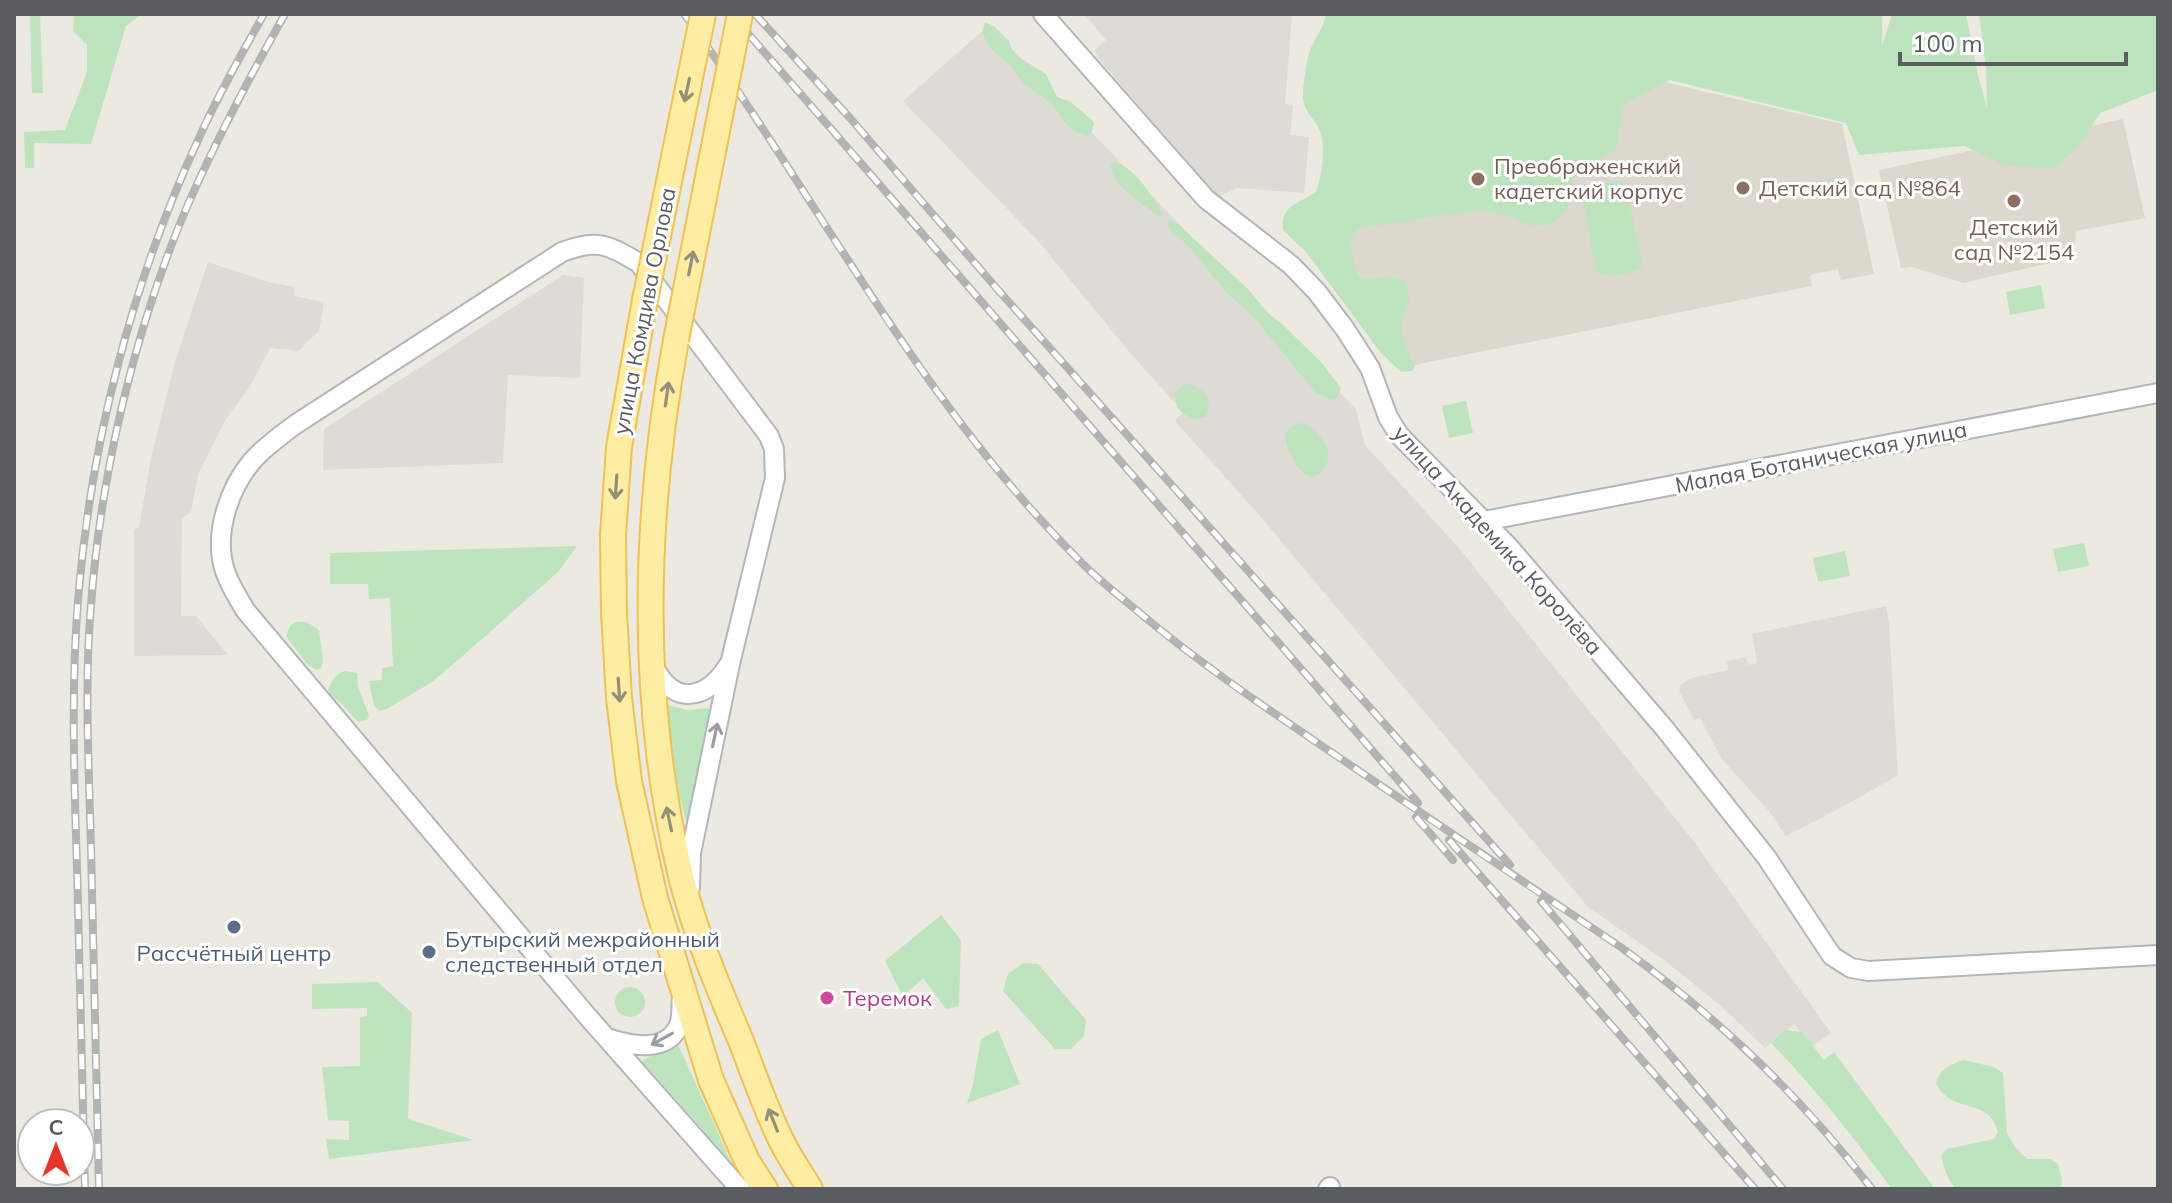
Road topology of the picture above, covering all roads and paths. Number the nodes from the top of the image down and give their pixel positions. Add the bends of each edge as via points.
1 (703, 14) edge
2 (740, 14) edge
3 (1043, 14) edge
4 (2158, 393) edge
5 (1484, 521) junction
6 (652, 664) junction
7 (730, 664) junction
8 (694, 922) junction
9 (2158, 955) edge
10 (682, 989) junction
11 (606, 1038) junction
12 (740, 1189) edge
13 (765, 1189) edge
14 (810, 1189) edge

1 -> 10 main road, улица Комдива Орлова, bridge via 619,447 613,535 619,698 629,781
6 -> 2 main road, улица Комдива Орлова, bridge via 651,533 659,451
3 - 5 street, улица Академика Королёва via 1206,199 1317,292 1370,368 1393,426
4 - 5 street, Малая Ботаническая улица
5 - 9 street, улица Академика Королёва via 1665,729 1767,858 1832,956 1869,971
6 - 7 street via 660,680 687,694 704,691
8 -> 6 main road, улица Комдива Орлова via 663,790
8 -> 7 street via 691,853
7 - 11 street via 775,478 774,449 639,263 609,247 583,244 562,252 296,424 252,462 227,507 223,563 245,610
14 -> 8 main road, улица Комдива Орлова via 783,1143
10 -> 11 street via 680,1024 662,1043 636,1046
10 - 13 main road, улица Комдива Орлова via 711,1080
11 - 12 street

